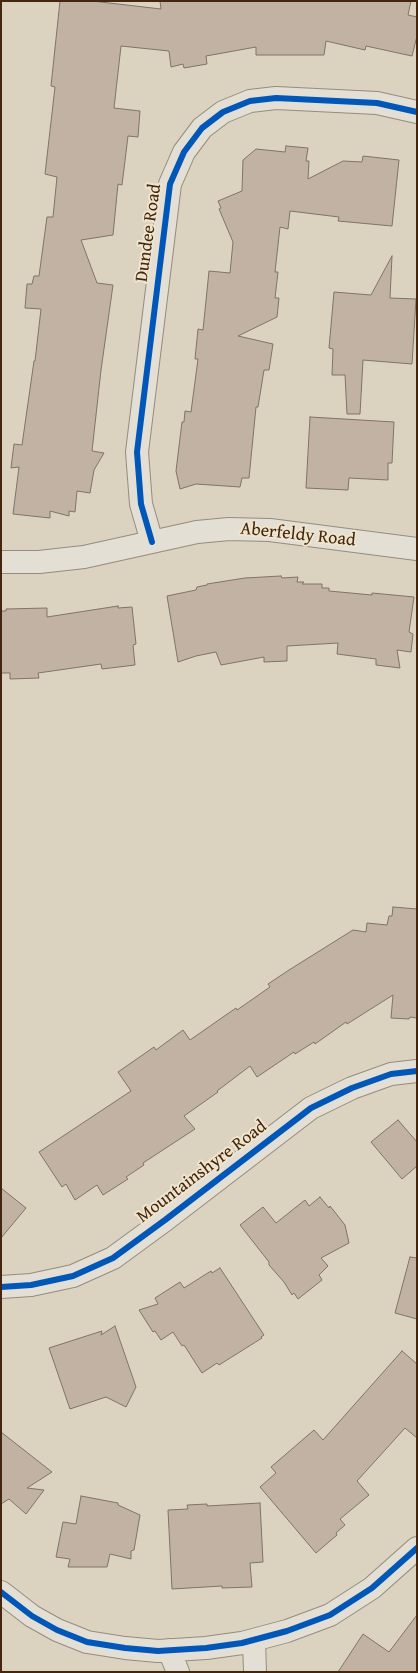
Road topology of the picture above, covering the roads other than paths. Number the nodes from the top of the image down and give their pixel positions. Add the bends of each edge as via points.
1 (417, 112) edge
2 (152, 542) junction
3 (417, 549) edge
4 (1, 562) edge
5 (417, 1071) edge
6 (1, 1287) edge
7 (417, 1548) edge
8 (1, 1592) edge
9 (254, 1640) junction
10 (169, 1650) junction
11 (178, 1672) edge
12 (255, 1672) edge

1 - 2 street, Dundee Road via 377,103 276,98 250,101 223,112 202,128 184,152 170,184 137,452 141,504
2 - 3 street, Aberfeldy Road via 197,532 237,529 309,534
2 - 4 street, Aberfeldy Road via 84,557
5 - 6 street, Mountainshyre Road via 383,1076 311,1108 113,1258 72,1276 31,1285
7 - 9 street via 372,1588 330,1615
8 - 10 street via 32,1616 88,1642
9 - 10 street
9 - 12 street
10 - 11 street

